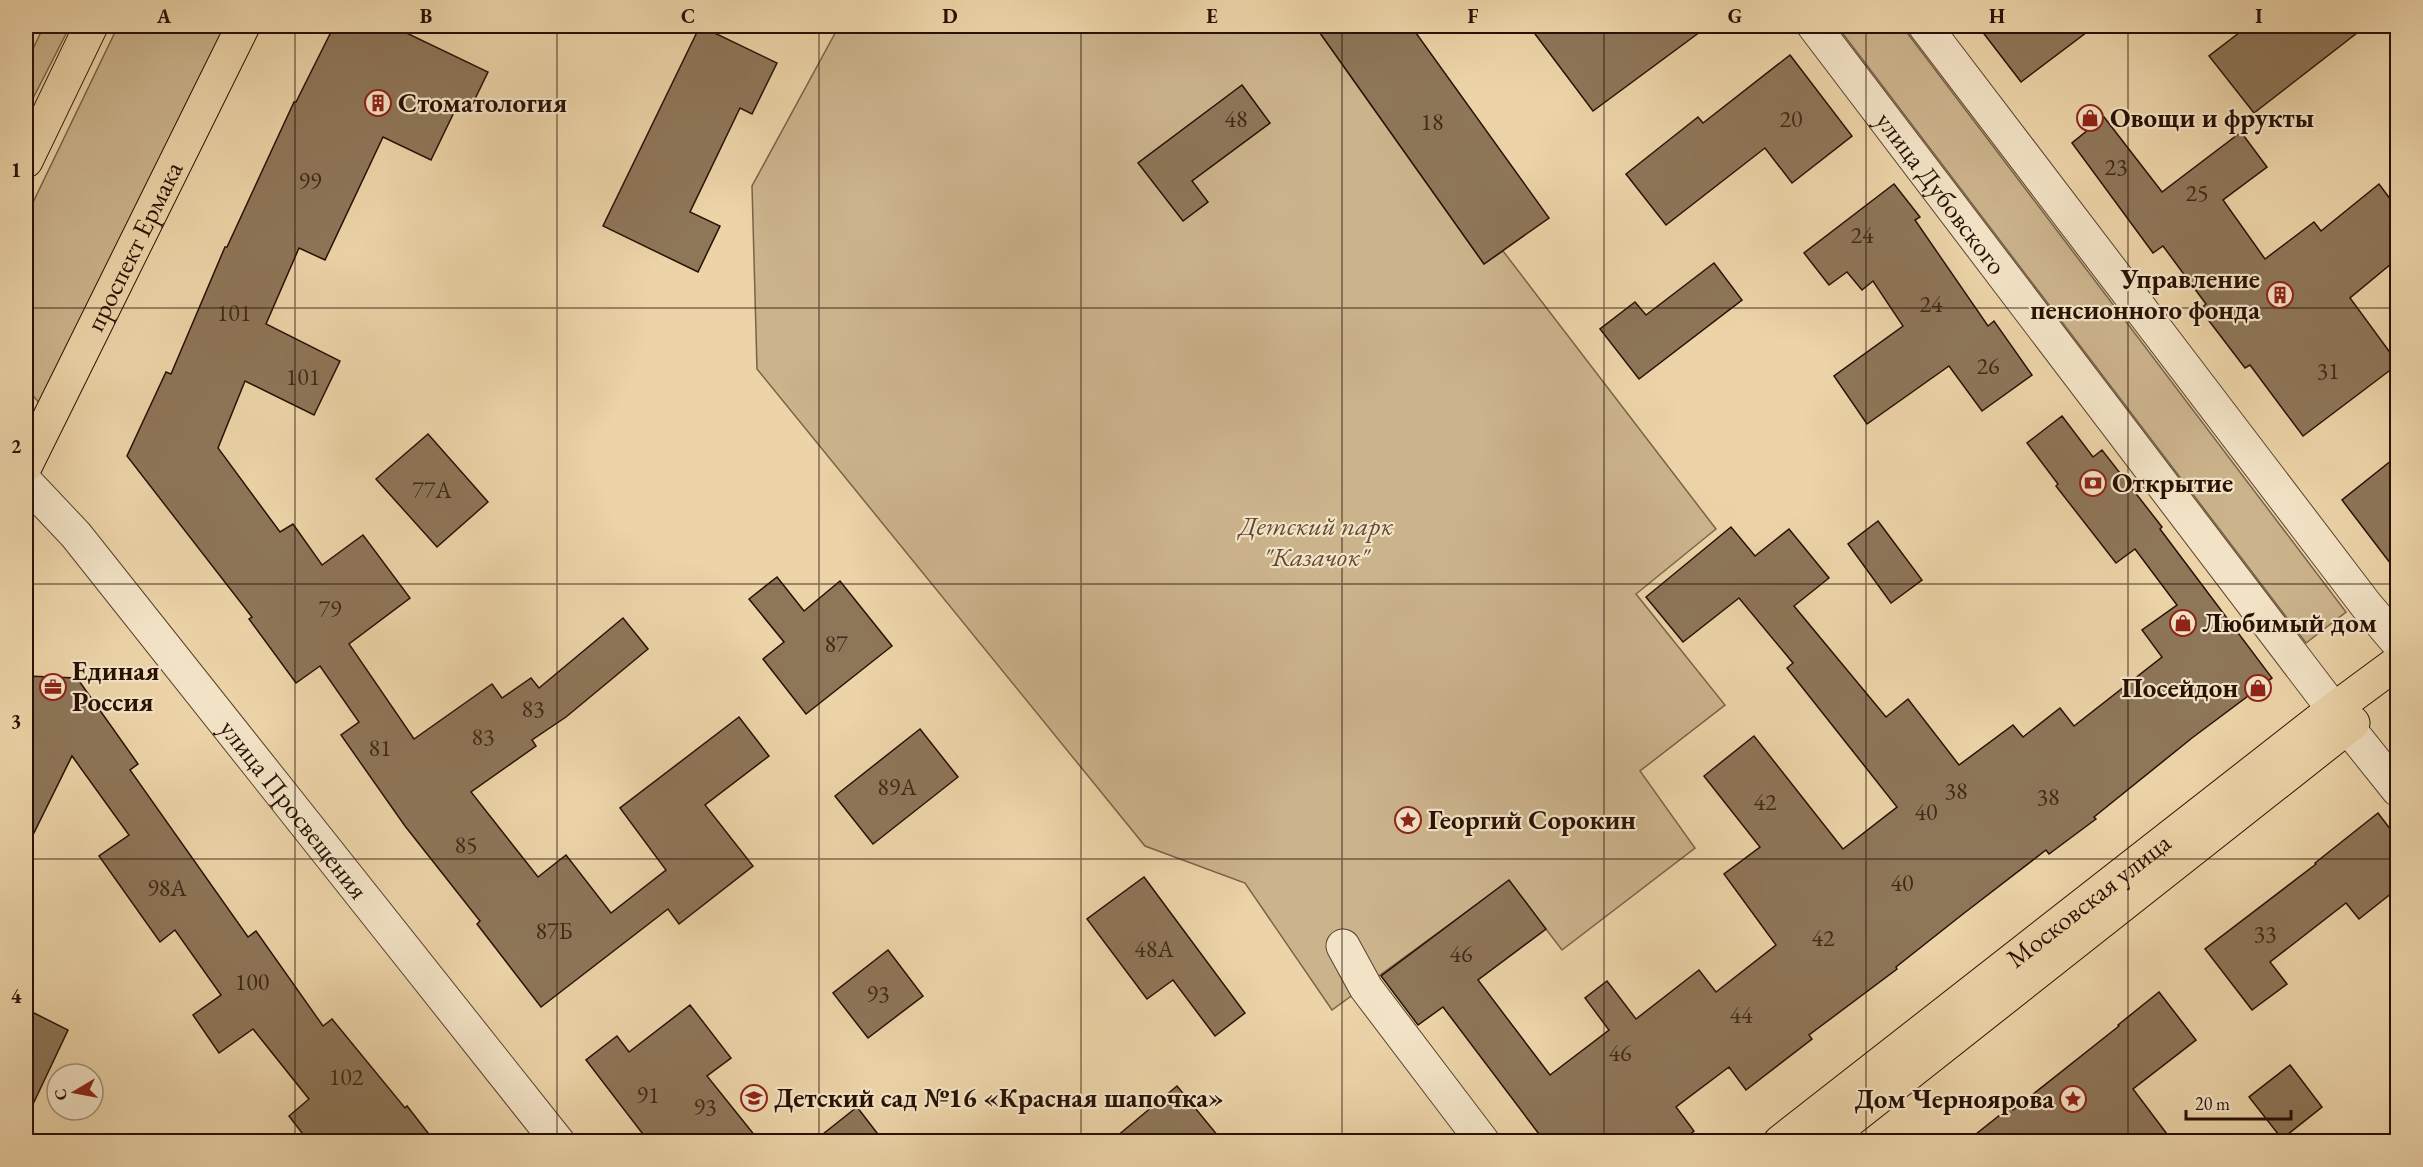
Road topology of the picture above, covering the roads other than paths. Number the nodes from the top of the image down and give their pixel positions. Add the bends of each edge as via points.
1 (92, 26) edge
2 (243, 26) edge
3 (1814, 26) edge
4 (1924, 26) edge
5 (26, 161) edge
6 (26, 465) edge
7 (26, 482) edge
8 (2397, 643) edge
9 (2397, 662) edge
10 (2397, 687) edge
11 (2341, 718) junction
12 (2397, 790) edge
13 (1343, 946) dead end
14 (558, 1142) edge
15 (1482, 1142) edge
16 (1780, 1142) edge
17 (1822, 1142) edge

1 - 5 main road
2 - 6 main road, проспект Ермака
3 - 11 street, улица Дубовского
4 - 8 street
7 - 14 street, улица Просвещения via 76,535
9 - 11 main road, Московская улица
10 - 11 main road, Московская улица
11 - 12 street, улица Дубовского
11 - 16 main road, Московская улица
11 - 17 main road, Московская улица
13 - 15 street via 1366,988

